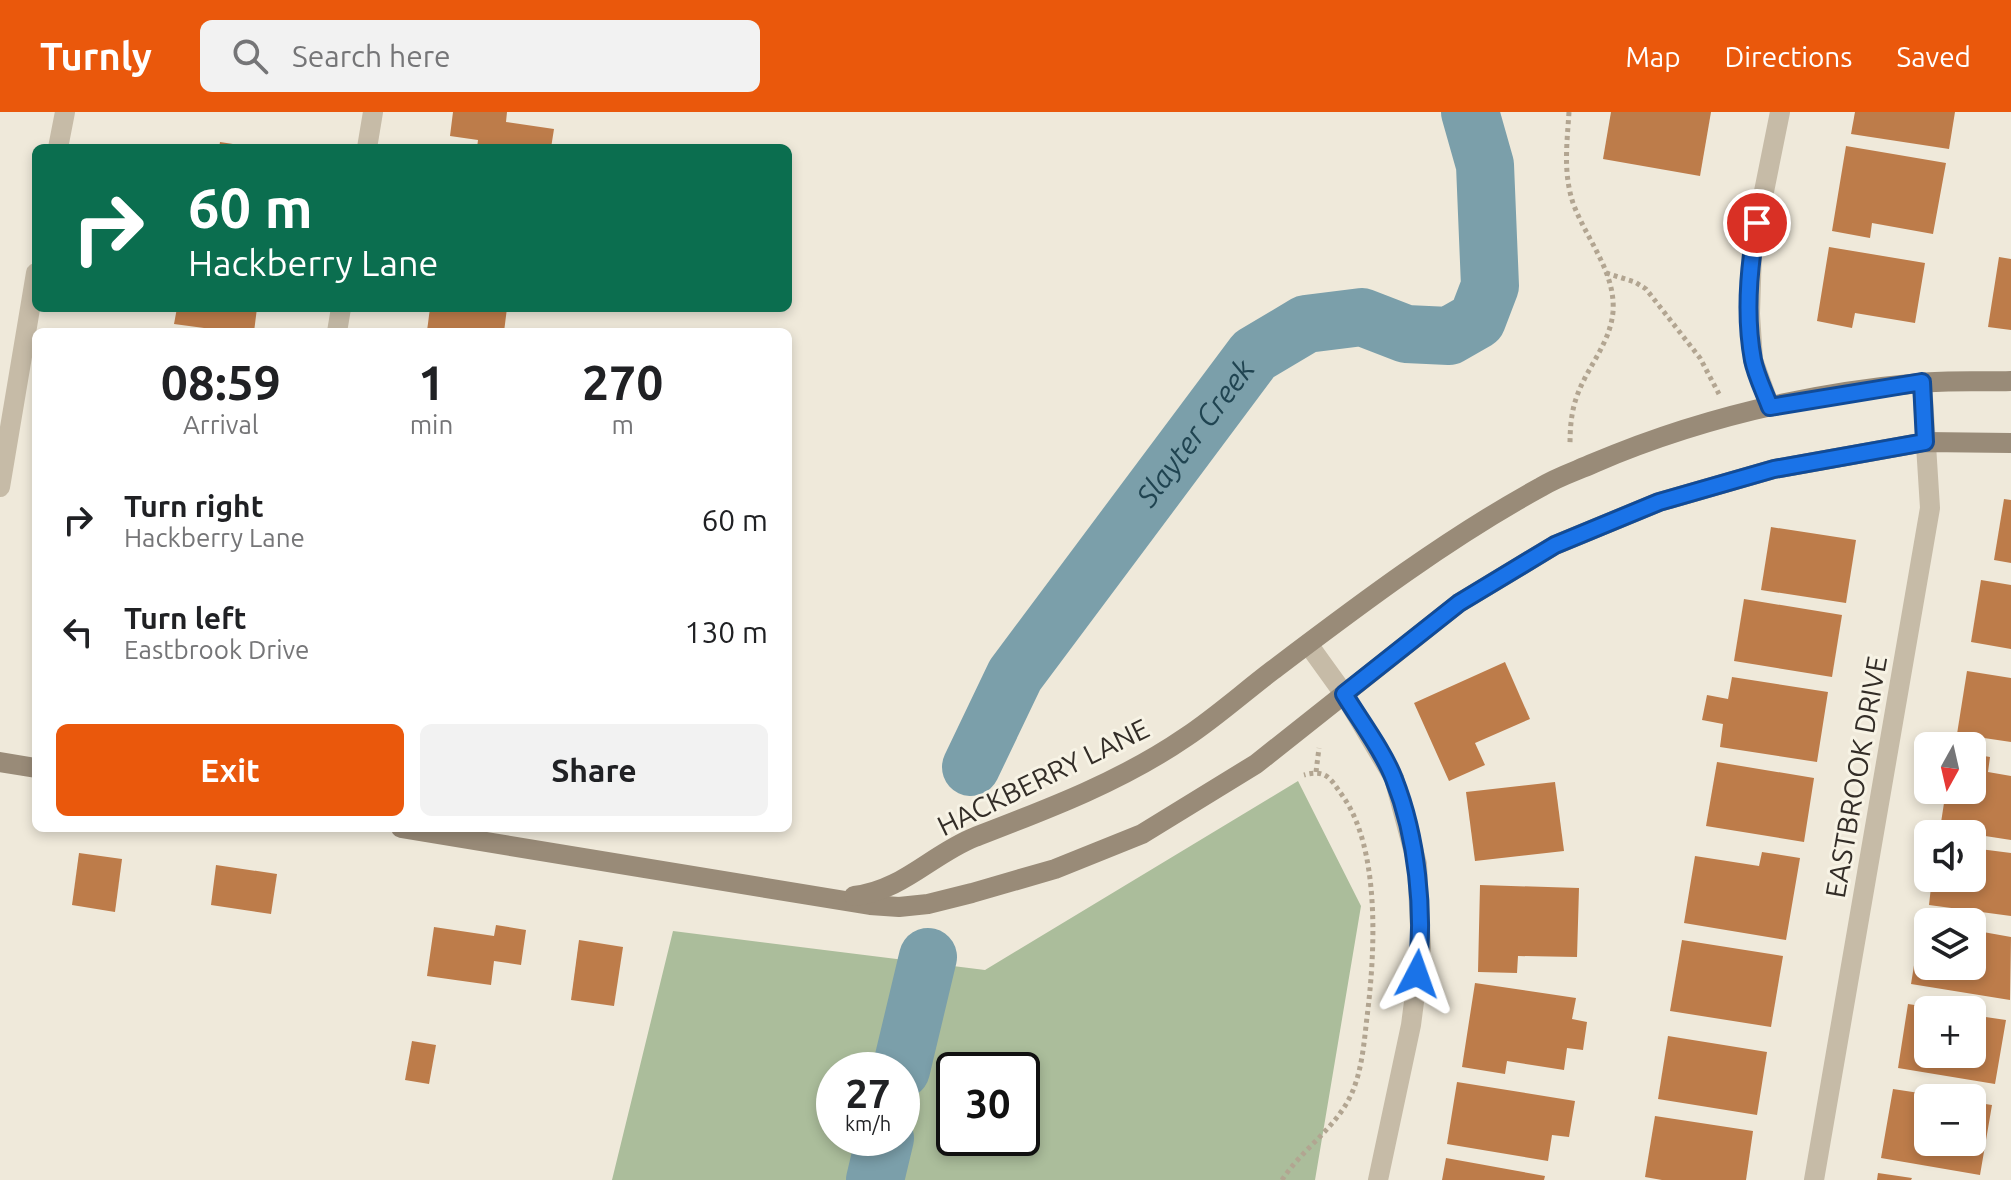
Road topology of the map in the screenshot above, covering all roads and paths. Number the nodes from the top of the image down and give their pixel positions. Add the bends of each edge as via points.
1 (65, 112) edge
2 (373, 112) edge
3 (1569, 112) edge
4 (1780, 112) edge
5 (59, 144) edge
6 (368, 144) edge
7 (1606, 273) junction
8 (32, 291) edge
9 (2011, 381) edge
10 (1922, 382) junction
11 (1720, 395) dead end
12 (1770, 407) junction
13 (5, 413) edge
14 (1925, 442) junction
15 (2011, 443) edge
16 (1570, 448) dead end
17 (0, 487) edge
18 (1308, 644) junction
19 (1344, 694) junction
20 (1305, 724) junction
21 (0, 762) edge
22 (32, 767) edge
23 (1316, 772) junction
24 (1304, 775) dead end
25 (425, 832) edge
26 (830, 899) junction
27 (1282, 1180) edge
28 (1378, 1180) edge
29 (1814, 1180) edge

1 - 5 street
2 - 6 street
3 - 7 path via 1566,177
4 - 12 street via 1752,251 1753,360
7 - 11 path via 1646,289 1700,358
7 - 16 path via 1613,312 1608,335 1577,394
8 - 13 street
9 - 10 street, HACKBERRY LANE
10 - 12 street, HACKBERRY LANE
10 - 14 street, EASTBROOK DRIVE
12 - 18 street, HACKBERRY LANE via 1634,446 1543,485 1441,548
13 - 17 street
14 - 15 street
14 - 19 street via 1774,469 1659,502 1555,545 1459,603
14 - 29 street, EASTBROOK DRIVE via 1930,508 1921,571
18 - 19 street
18 - 26 street, HACKBERRY LANE via 1186,737 1134,769 959,844 901,882 866,895
19 - 20 street
19 - 28 street via 1394,778 1417,864 1421,948 1411,1025
20 - 23 path via 1320,742
20 - 26 street via 1256,764 1181,812 1055,869 928,904 899,907
21 - 22 street
23 - 24 path
23 - 27 path via 1340,793 1358,828 1373,899 1370,991 1352,1094 1331,1127
25 - 26 street

